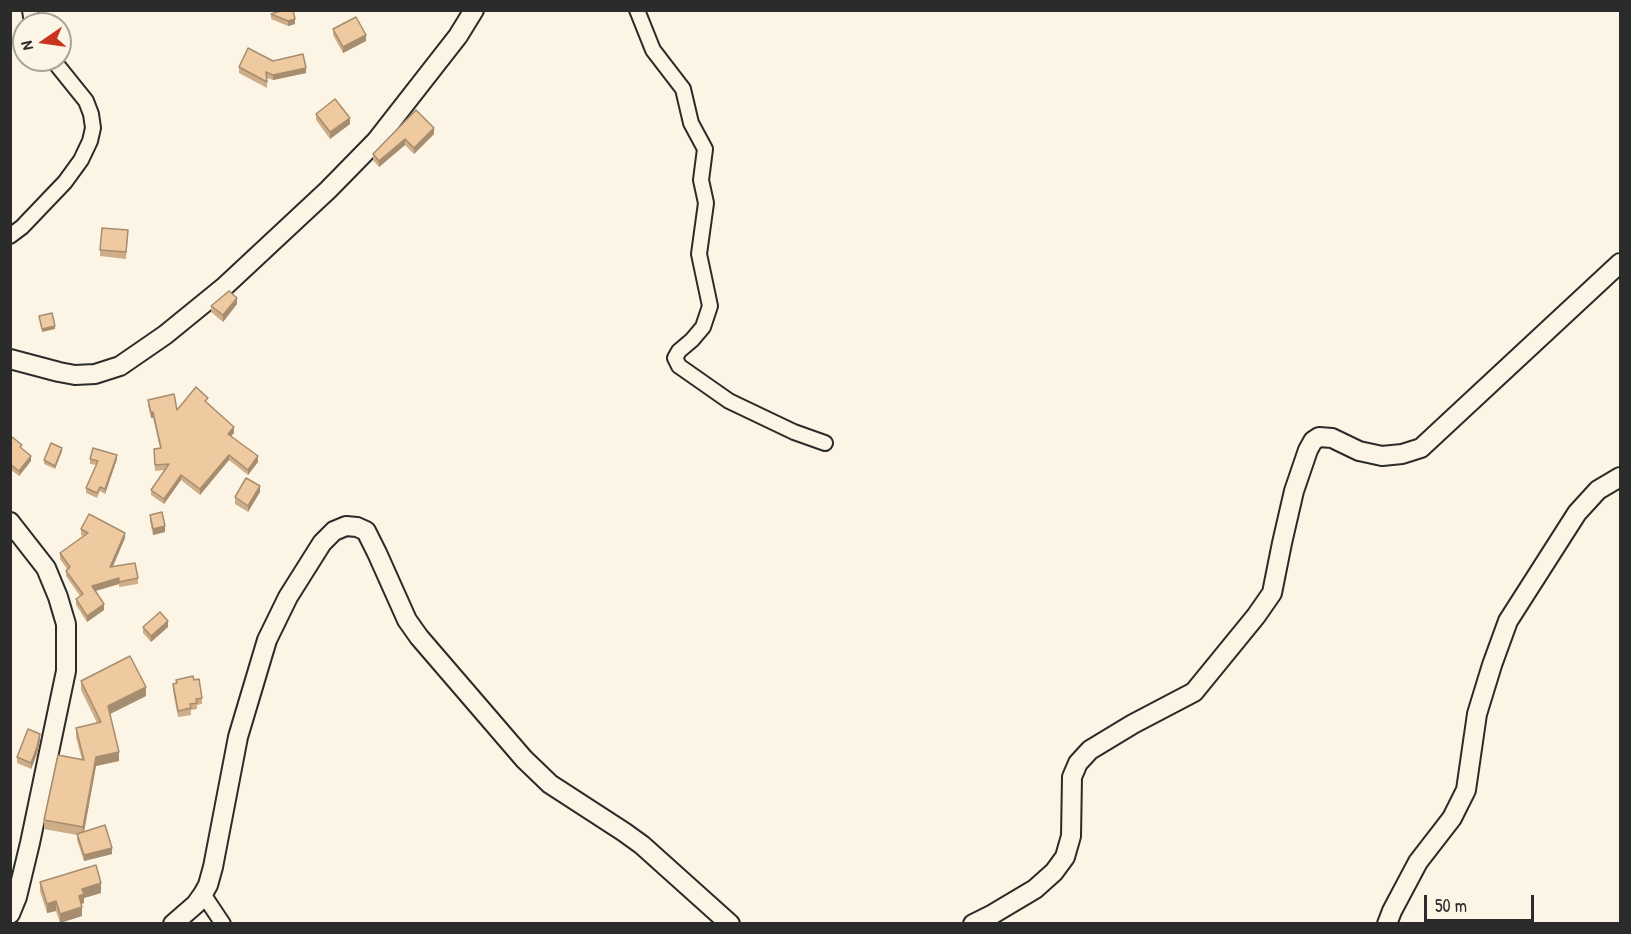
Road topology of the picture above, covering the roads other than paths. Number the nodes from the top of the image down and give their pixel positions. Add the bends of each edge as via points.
1 (474, 10) edge
2 (637, 10) edge
3 (63, 72) edge
4 (10, 236) edge
5 (1620, 263) edge
6 (10, 359) edge
7 (825, 443) dead end
8 (1620, 477) edge
9 (10, 522) edge
10 (203, 894) junction
11 (10, 914) edge
12 (173, 924) edge
13 (223, 924) edge
14 (730, 924) edge
15 (973, 924) edge
16 (1387, 924) edge

1 - 6 street via 376,141 224,287 165,335 120,366 95,374 75,375
2 - 7 street via 653,50 683,89 691,123 705,149 701,180 706,203 699,254 710,306 704,327 675,358 679,366 729,401
3 - 4 street via 86,101 93,128 90,141 65,182
5 - 15 street via 1421,448 1382,456 1359,451 1332,438 1319,437 1313,441 1294,491 1272,593 1256,616 1194,692 1090,750 1078,763 1072,777 1071,836 1065,857 1035,889
8 - 16 street via 1598,490 1577,513 1508,621 1478,714 1466,789 1452,818 1418,862
9 - 11 street via 46,568 58,597 66,624 66,671 30,843
10 - 12 street
10 - 13 street
10 - 14 street via 213,867 238,737 267,640 322,543 346,526 366,531 407,620 524,759 550,784 642,845

